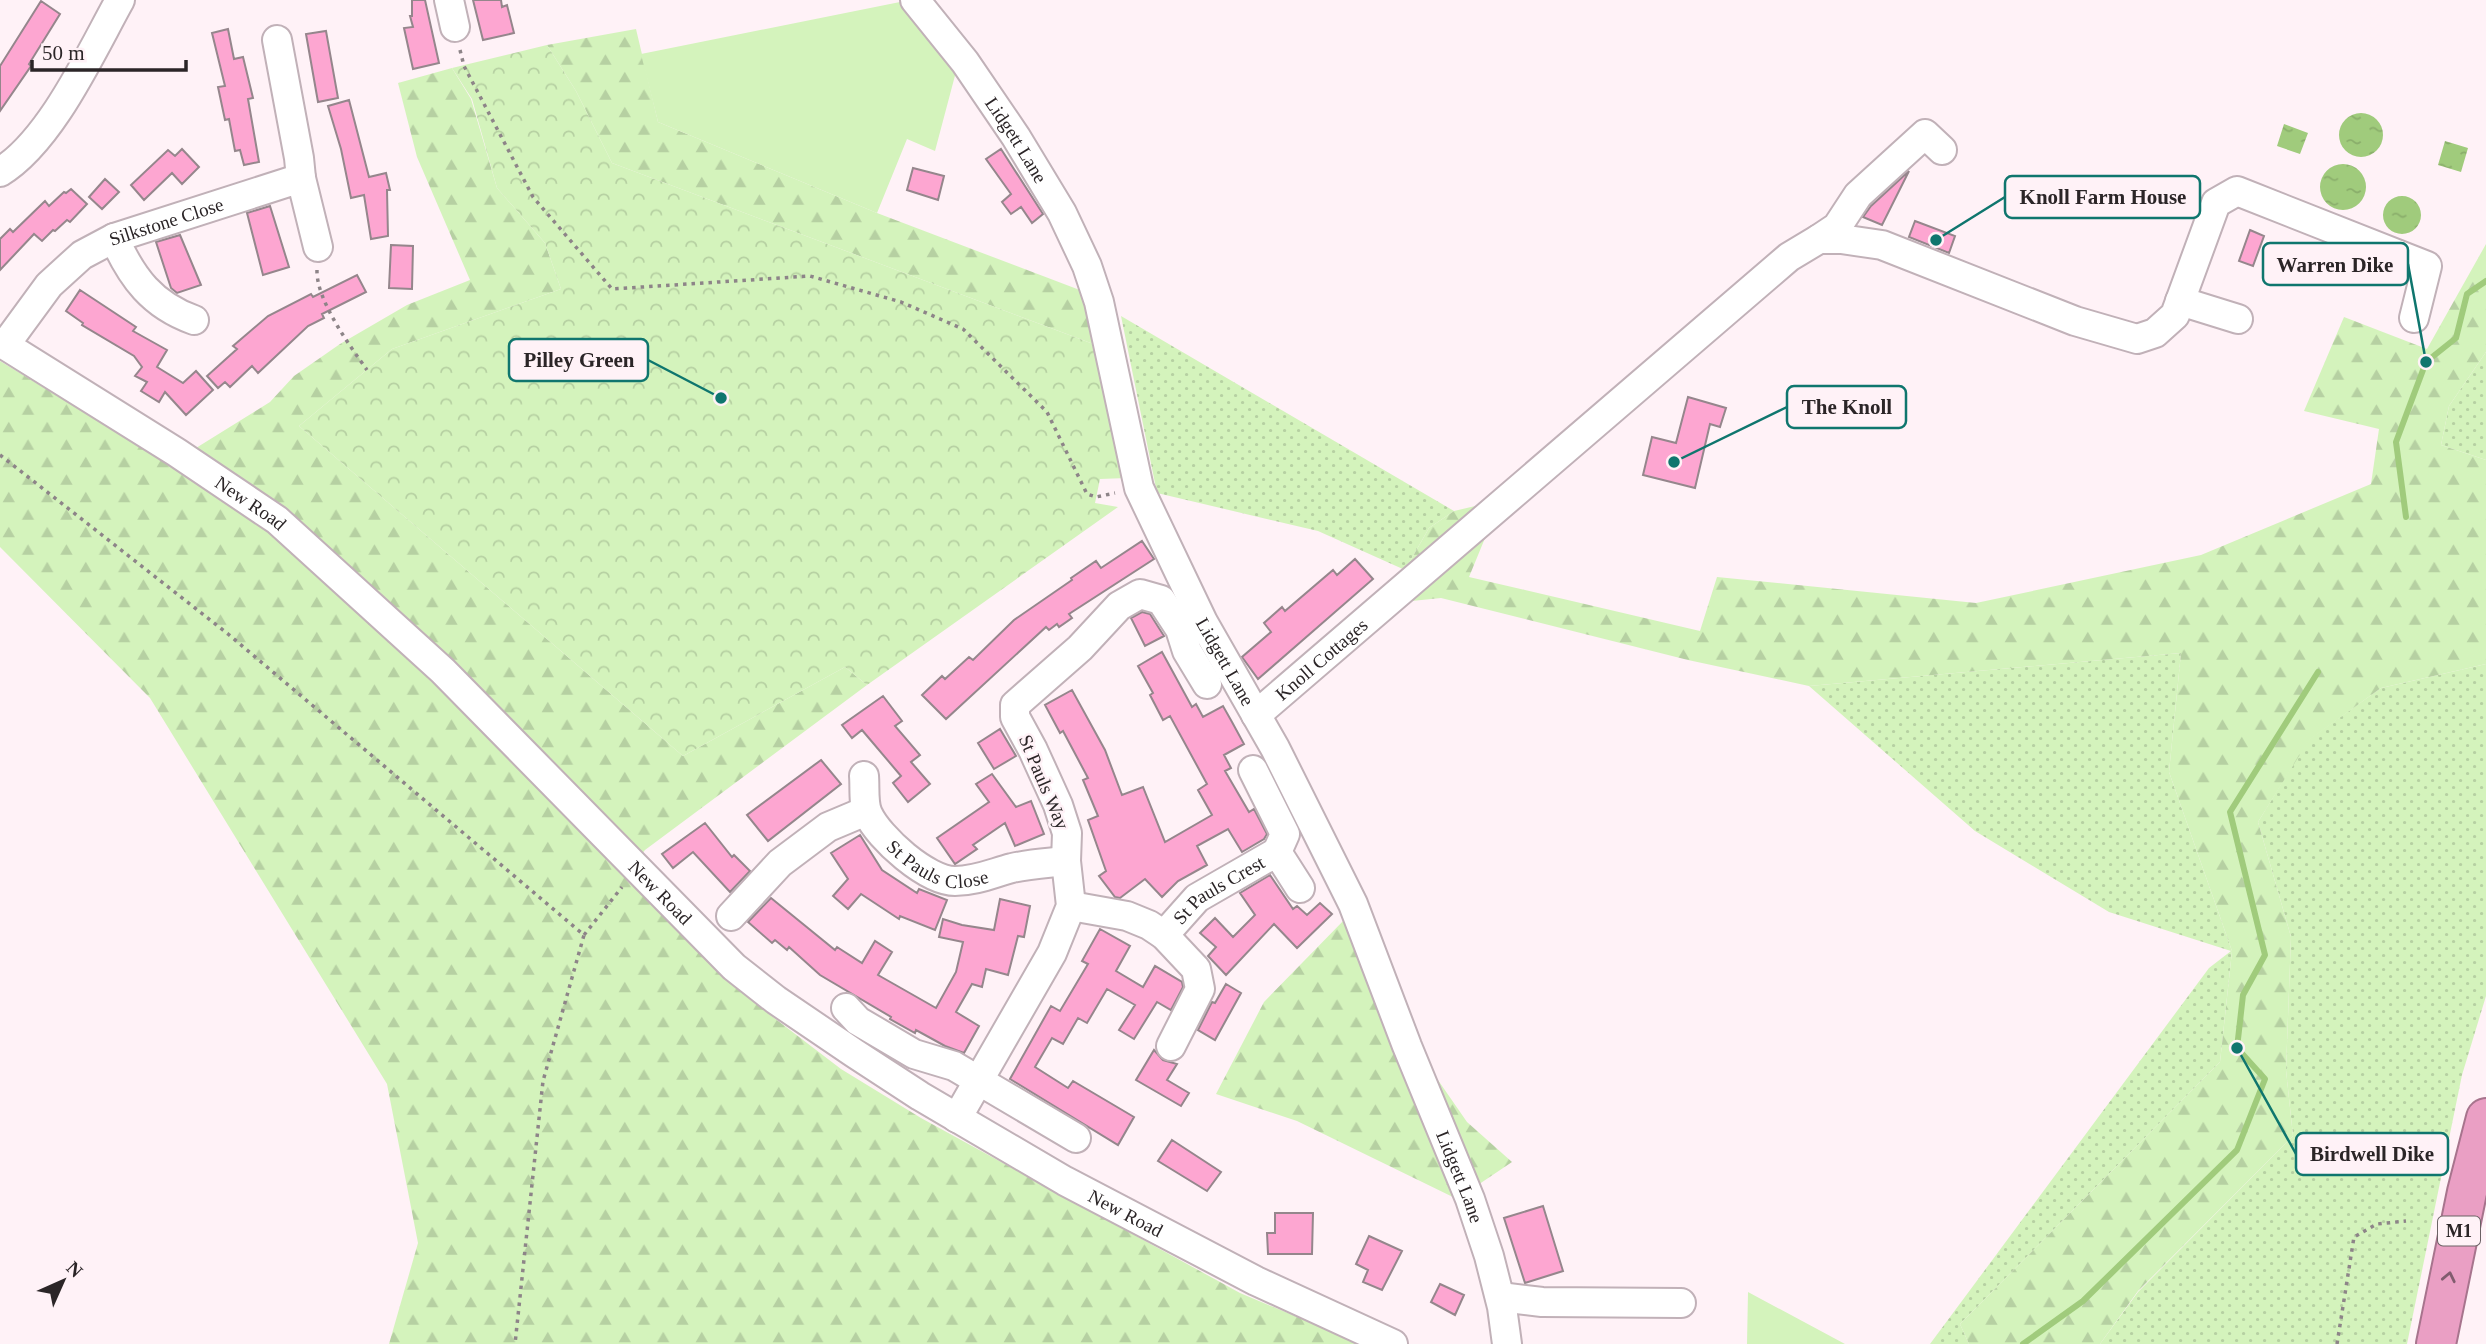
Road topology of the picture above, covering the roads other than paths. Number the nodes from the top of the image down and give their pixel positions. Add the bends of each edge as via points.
1 (120, 0) edge
2 (449, 0) edge
3 (915, 0) edge
4 (455, 27) road end
5 (277, 40) dead end
6 (1942, 150) dead end
7 (0, 172) edge
8 (301, 178) junction
9 (114, 238) junction
10 (1819, 239) junction
11 (318, 247) road end
12 (2180, 301) junction
13 (2414, 318) dead end
14 (2238, 319) dead end
15 (194, 320) dead end
16 (2, 344) edge
17 (1207, 684) dead end
18 (1256, 715) junction
19 (1253, 770) dead end
20 (864, 776) dead end
21 (866, 811) junction
22 (1277, 852) junction
23 (1066, 861) junction
24 (1300, 888) dead end
25 (1071, 906) junction
26 (731, 916) dead end
27 (1164, 935) junction
28 (846, 1008) dead end
29 (1171, 1046) dead end
30 (979, 1080) junction
31 (957, 1118) junction
32 (2486, 1118) edge
33 (1076, 1138) dead end
34 (1500, 1297) junction
35 (1681, 1303) dead end
36 (1393, 1344) edge
37 (1507, 1344) edge
38 (2436, 1344) edge

1 - 7 street via 45,128
2 - 4 street
3 - 18 street, Lidgett Lane via 965,62 1062,213 1099,302 1139,488 1202,622
5 - 8 street
6 - 10 street, Knoll Cottages via 1925,134 1858,195 1837,227
8 - 9 street, Silkstone Close
8 - 11 street
9 - 15 street via 148,292 172,312
9 - 16 street, Silkstone Close via 82,255 49,285
10 - 12 street via 1882,246 2075,321 2137,339 2155,332 2175,315
10 - 18 street, Knoll Cottages via 1789,257
12 - 13 street via 2216,204 2237,191 2427,266
12 - 14 street
16 - 31 street, New Road via 276,520 443,671 734,967 776,1000
17 - 23 street, St Pauls Way via 1161,600 1140,594 1119,606 1080,648 1015,705 1015,717 1067,833
18 - 34 street, Lidgett Lane via 1353,904 1470,1199
19 - 22 street, St Pauls Crest via 1285,834
20 - 21 street
21 - 23 street, St Pauls Close via 895,848 923,870 952,882
21 - 26 street via 828,827 780,863
22 - 24 street, St Pauls Crest
22 - 27 street, St Pauls Crest via 1197,898
23 - 25 street, St Pauls Way
25 - 27 street, St Pauls Crest via 1127,916
25 - 30 street, St Pauls Way via 1052,953
27 - 29 street, St Pauls Crest via 1196,970 1200,989
28 - 30 street via 858,1021 914,1054 954,1066
30 - 31 street, St Pauls Way
30 - 33 street
31 - 36 street, New Road via 1065,1181 1256,1281
38 -> 32 highway, M1
34 - 35 street via 1542,1302
34 - 37 street, Lidgett Lane

